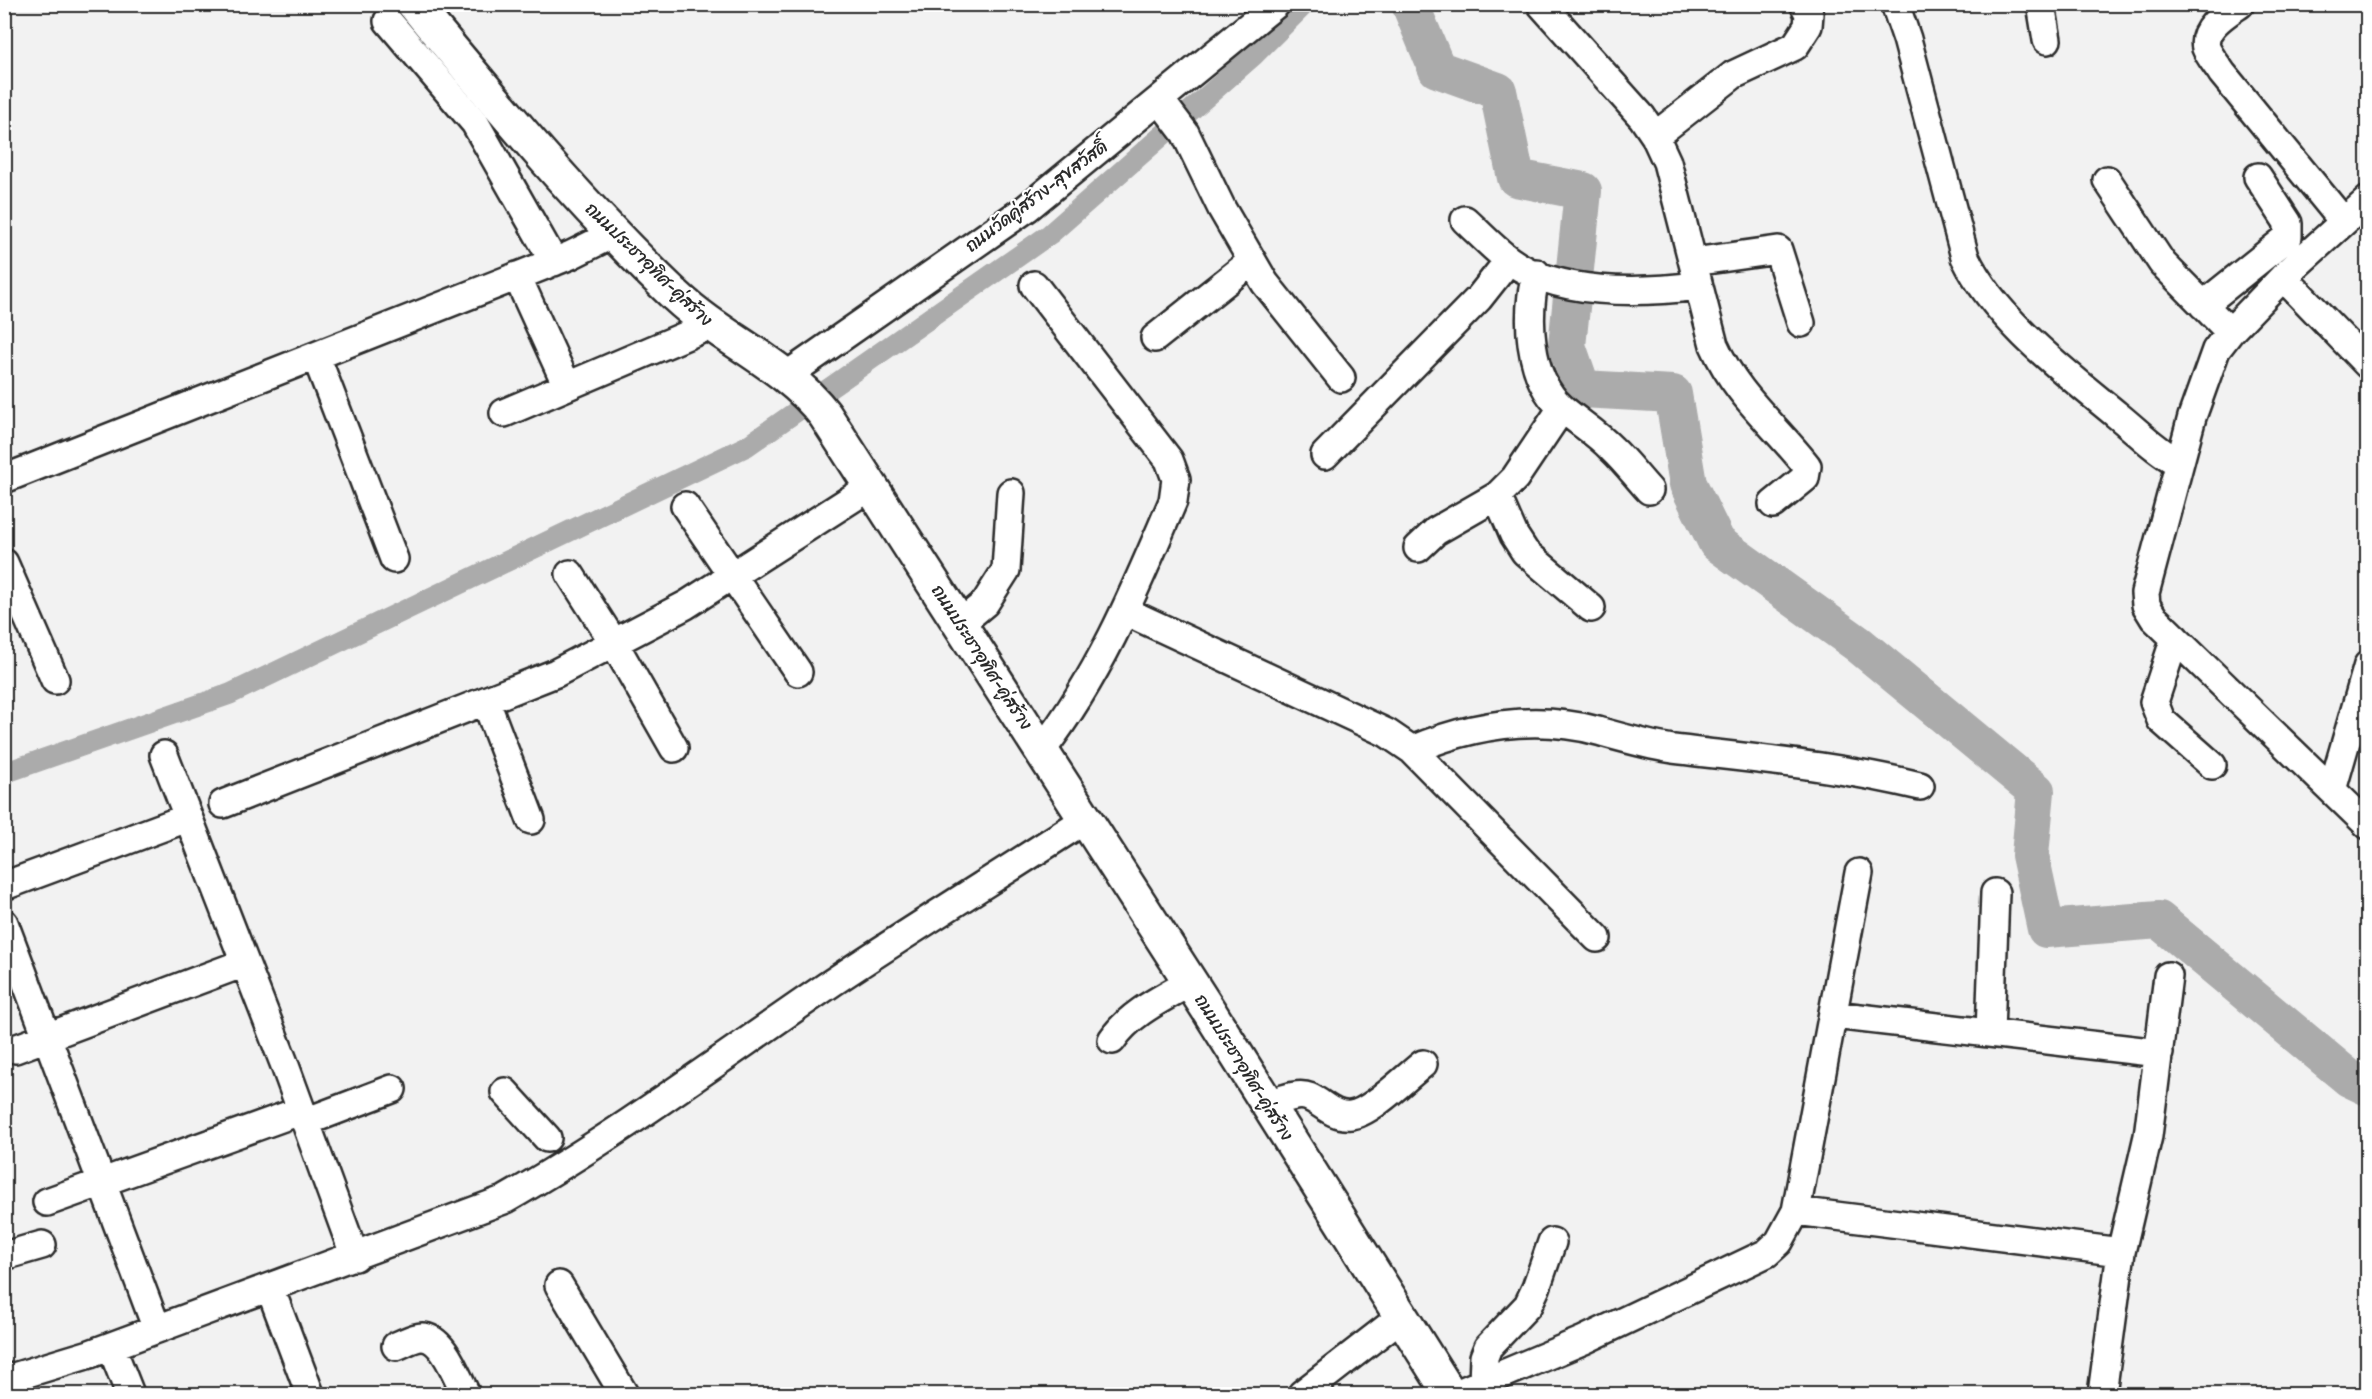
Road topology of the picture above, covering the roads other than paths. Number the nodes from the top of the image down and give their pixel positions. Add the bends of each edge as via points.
1 (1276, 4) edge
2 (1541, 4) edge
3 (1804, 4) edge
4 (1895, 4) edge
5 (2041, 4) edge
6 (2240, 4) edge
7 (401, 13) edge
8 (2047, 40) dead end
9 (1172, 116) junction
10 (1655, 136) junction
11 (2258, 177) dead end
12 (2107, 180) dead end
13 (2367, 200) edge
14 (1464, 220) dead end
15 (2343, 221) junction
16 (612, 234) junction
17 (1509, 260) junction
18 (1252, 261) junction
19 (554, 262) junction
20 (1536, 273) junction
21 (1695, 274) junction
22 (517, 276) junction
23 (2283, 277) junction
24 (1034, 285) dead end
25 (2204, 306) junction
26 (1801, 323) dead end
27 (711, 325) junction
28 (2230, 332) junction
29 (1155, 338) dead end
30 (316, 356) junction
31 (2367, 365) edge
32 (1341, 378) dead end
33 (567, 386) junction
34 (806, 394) junction
35 (1562, 408) junction
36 (504, 413) dead end
37 (1325, 454) dead end
38 (2179, 463) junction
39 (4, 479) edge
40 (870, 488) junction
41 (1649, 490) dead end
42 (1011, 493) dead end
43 (1497, 496) junction
44 (1773, 504) dead end
45 (685, 506) dead end
46 (1418, 548) dead end
47 (394, 559) dead end
48 (4, 563) edge
49 (570, 574) dead end
50 (734, 574) junction
51 (1591, 608) dead end
52 (1125, 611) junction
53 (961, 623) junction
54 (2175, 638) junction
55 (614, 644) junction
56 (2367, 665) edge
57 (798, 672) dead end
58 (55, 680) dead end
59 (486, 702) junction
60 (674, 748) dead end
61 (1042, 750) junction
62 (1412, 750) junction
63 (164, 755) dead end
64 (2212, 765) dead end
65 (1920, 786) dead end
66 (2332, 790) junction
67 (223, 804) dead end
68 (187, 818) junction
69 (1086, 819) junction
70 (531, 820) dead end
71 (2367, 825) edge
72 (1859, 873) dead end
73 (4, 886) edge
74 (1995, 893) dead end
75 (4, 923) edge
76 (1597, 938) dead end
77 (244, 963) junction
78 (2168, 975) dead end
79 (1191, 982) junction
80 (1834, 1014) junction
81 (1990, 1033) junction
82 (47, 1037) junction
83 (1112, 1040) dead end
84 (15, 1049) dead end
85 (2159, 1053) junction
86 (1423, 1064) dead end
87 (392, 1089) dead end
88 (505, 1092) dead end
89 (1268, 1104) junction
90 (303, 1116) junction
91 (556, 1149) junction
92 (104, 1184) junction
93 (47, 1202) dead end
94 (1796, 1211) junction
95 (1552, 1242) dead end
96 (42, 1245) dead end
97 (2121, 1252) junction
98 (4, 1256) edge
99 (355, 1257) junction
100 (559, 1285) dead end
101 (270, 1288) junction
102 (1401, 1317) junction
103 (158, 1329) junction
104 (111, 1346) junction
105 (396, 1346) dead end
106 (4, 1380) edge
107 (1484, 1383) junction
108 (130, 1395) edge
109 (310, 1395) edge
110 (466, 1395) edge
111 (624, 1395) edge
112 (1302, 1395) edge
113 (1450, 1395) edge
114 (1456, 1395) edge
115 (2102, 1395) edge

1 - 9 street, ถนนวัดคู่สร้าง-สุขสวัสดิ์
2 - 10 street
3 - 10 street via 1809,14 1808,26 1795,46 1733,75
4 - 38 street via 1965,257 1974,276 2002,312 2080,384
5 - 8 street
6 - 15 street via 2211,29 2206,48
7 - 16 main road, ถนนประชาอุทิศ-คู่สร้าง
7 - 19 street via 475,123
9 - 18 street
9 - 34 street, ถนนวัดคู่สร้าง-สุขสวัสดิ์ via 1027,208
10 - 21 street via 1667,162
11 - 25 street via 2288,223 2288,237
12 - 25 street via 2162,263
13 - 15 street
14 - 17 street
15 - 23 street
16 - 19 street
16 - 27 main road, ถนนประชาอุทิศ-คู่สร้าง
17 - 20 street
17 - 37 street via 1479,298
18 - 29 street
18 - 32 street via 1264,283
19 - 22 street
20 - 21 street via 1562,283 1626,292
20 - 35 street via 1531,296 1534,349 1541,378
21 - 26 street via 1778,250
21 - 44 street via 1725,371 1808,466 1805,478
22 - 30 street
22 - 33 street
23 - 28 street
23 - 31 street
24 - 52 street via 1169,460 1176,479 1173,501
25 - 28 street
27 - 33 street
27 - 34 main road, ถนนประชาอุทิศ-คู่สร้าง
28 - 38 street via 2216,350
30 - 39 street
30 - 47 street
33 - 36 street
34 - 40 main road, ถนนประชาอุทิศ-คู่สร้าง
35 - 41 street via 1614,450
35 - 43 street via 1515,478
38 - 54 street via 2145,593 2146,605 2154,618
40 - 50 street
40 - 53 main road, ถนนประชาอุทิศ-คู่สร้าง
42 - 53 street via 1006,570 985,603
43 - 46 street via 1436,531
43 - 51 street via 1525,552
45 - 50 street
48 - 58 street
49 - 55 street
50 - 55 street
50 - 57 street
52 - 61 street via 1101,663
52 - 62 street via 1387,733
53 - 61 main road, ถนนประชาอุทิศ-คู่สร้าง
54 - 64 street via 2154,702 2156,711 2160,720
54 - 66 street
55 - 59 street
55 - 60 street
56 - 66 street
59 - 67 street
59 - 70 street
61 - 69 main road, ถนนประชาอุทิศ-คู่สร้าง
62 - 65 street via 1446,735 1483,726 1538,723 1597,731 1653,746 1865,773
62 - 76 street
63 - 68 street
66 - 71 street
68 - 73 street
68 - 77 street
69 - 79 main road, ถนนประชาอุทิศ-คู่สร้าง
69 - 91 street via 827,986 687,1085
72 - 80 street
74 - 81 street
75 - 82 street
77 - 82 street
77 - 90 street
78 - 85 street
79 - 83 street via 1150,1005 1120,1028
79 - 89 main road, ถนนประชาอุทิศ-คู่สร้าง
80 - 81 street
80 - 94 street
81 - 85 street
82 - 84 street
82 - 92 street
85 - 97 street via 2148,1136
86 - 89 street via 1363,1112 1350,1116 1321,1107 1308,1096
87 - 90 street
88 - 91 street
89 - 102 main road, ถนนประชาอุทิศ-คู่สร้าง
90 - 92 street
90 - 99 street
91 - 99 street via 506,1199
92 - 93 street
92 - 103 street
94 - 97 street
94 - 107 street via 1779,1242 1767,1253
95 - 107 street via 1528,1305 1488,1347
96 - 98 street
97 - 115 street
99 - 101 street
100 - 111 street
101 - 103 street
101 - 109 street
102 - 112 street
102 - 113 main road, ถนนประชาอุทิศ-คู่สร้าง
103 - 104 street
104 - 106 street
104 - 108 street
105 - 110 street via 419,1336 431,1338 440,1346
107 - 114 street

